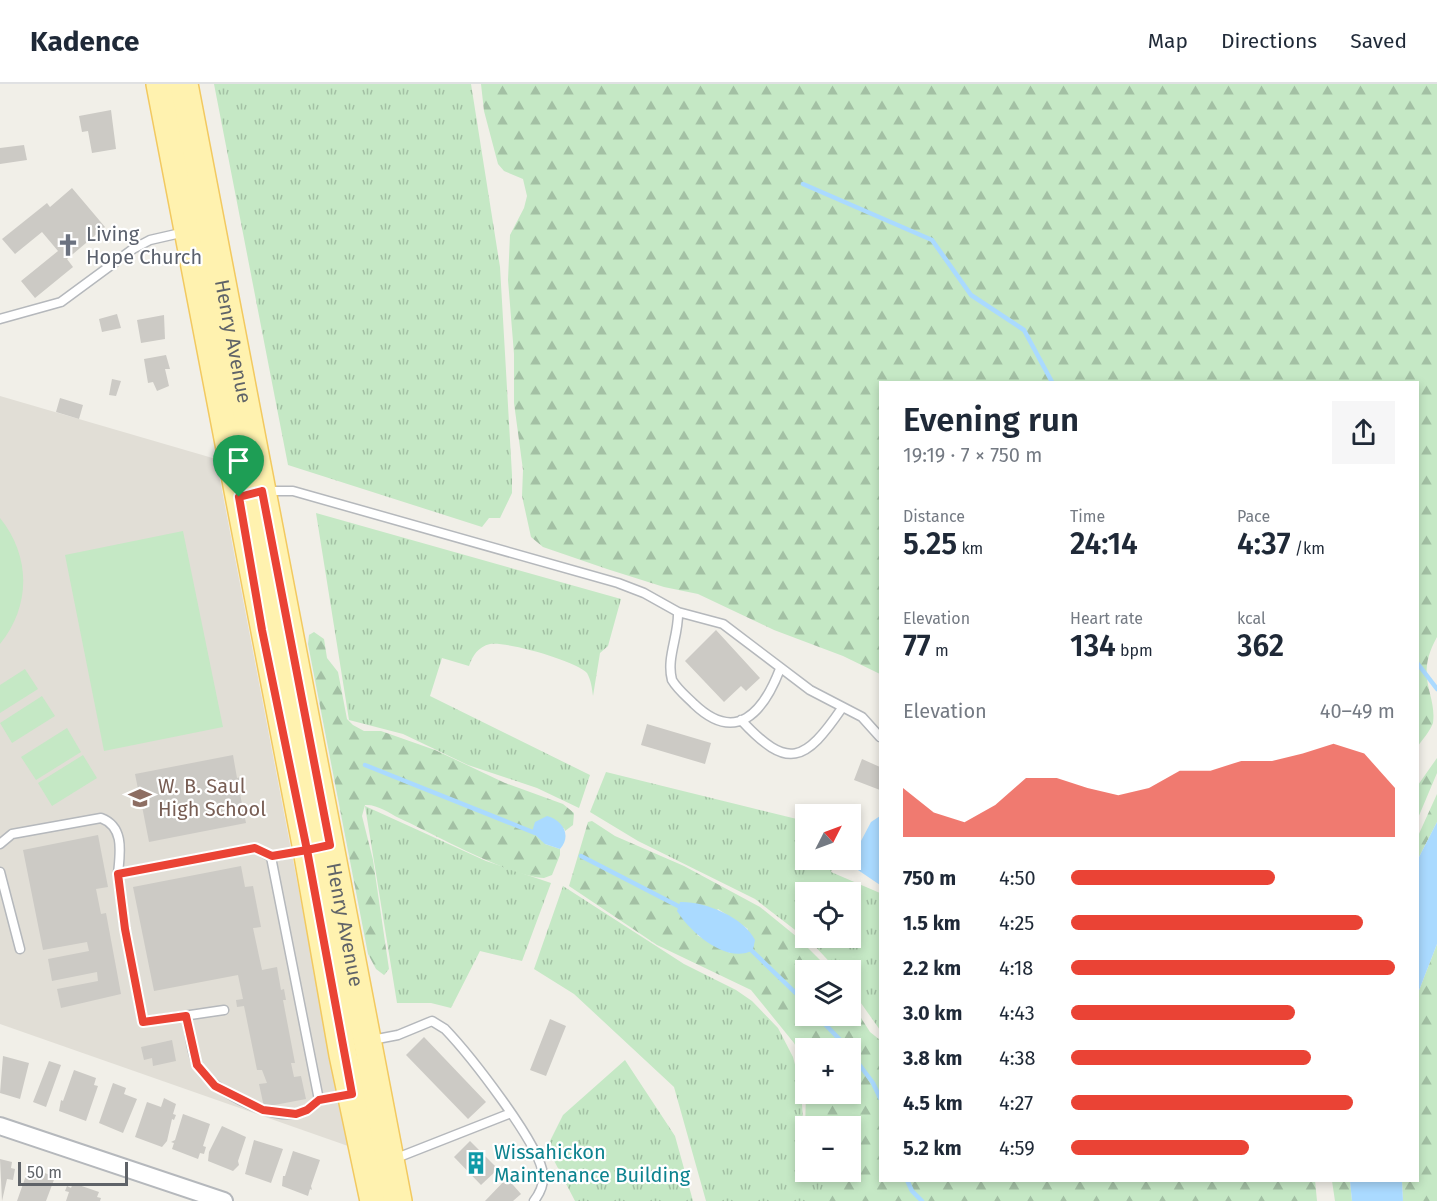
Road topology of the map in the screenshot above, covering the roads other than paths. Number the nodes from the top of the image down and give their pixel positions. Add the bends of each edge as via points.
1 (160, 84) edge
2 (184, 84) edge
3 (188, 231) junction
4 (0, 319) edge
5 (251, 494) junction
6 (678, 612) junction
7 (780, 669) junction
8 (842, 708) junction
9 (741, 720) junction
10 (879, 736) edge
11 (0, 844) edge
12 (318, 847) junction
13 (272, 856) junction
14 (0, 872) edge
15 (118, 874) junction
16 (20, 949) dead end
17 (224, 1010) dead end
18 (186, 1016) junction
19 (368, 1041) junction
20 (352, 1094) junction
21 (319, 1100) junction
22 (511, 1113) junction
23 (0, 1126) edge
24 (391, 1160) junction
25 (174, 1184) junction
26 (172, 1201) edge
27 (224, 1201) edge
28 (374, 1201) edge
29 (398, 1201) edge
30 (534, 1201) edge

1 - 3 main road, Henry Avenue
2 - 5 main road, Henry Avenue
3 - 4 lane via 150,240 133,249 61,302
3 - 5 main road, Henry Avenue
5 - 6 lane via 293,491 609,580
5 - 12 main road, Henry Avenue
6 - 7 lane via 723,624
6 - 9 lane via 672,680 707,716 720,723
7 - 8 lane
7 - 9 lane via 772,691
8 - 9 lane via 814,744 790,755 769,747
8 - 10 lane via 871,724
11 - 15 lane via 12,834 101,818 118,833
12 - 13 lane
12 - 19 main road, Henry Avenue
12 - 20 main road, Henry Avenue
13 - 15 lane via 255,848
13 - 21 lane
14 - 16 lane
15 - 18 lane via 143,1022
17 - 18 lane
18 - 21 lane via 197,1065 215,1086 273,1112 296,1114
19 - 22 lane via 437,1022
19 - 24 main road, Henry Avenue
20 - 21 lane
20 - 28 main road, Henry Avenue
22 - 24 lane
22 - 30 lane via 542,1166 542,1187
23 - 25 street
24 - 29 main road, Henry Avenue
25 - 26 street
25 - 27 street

